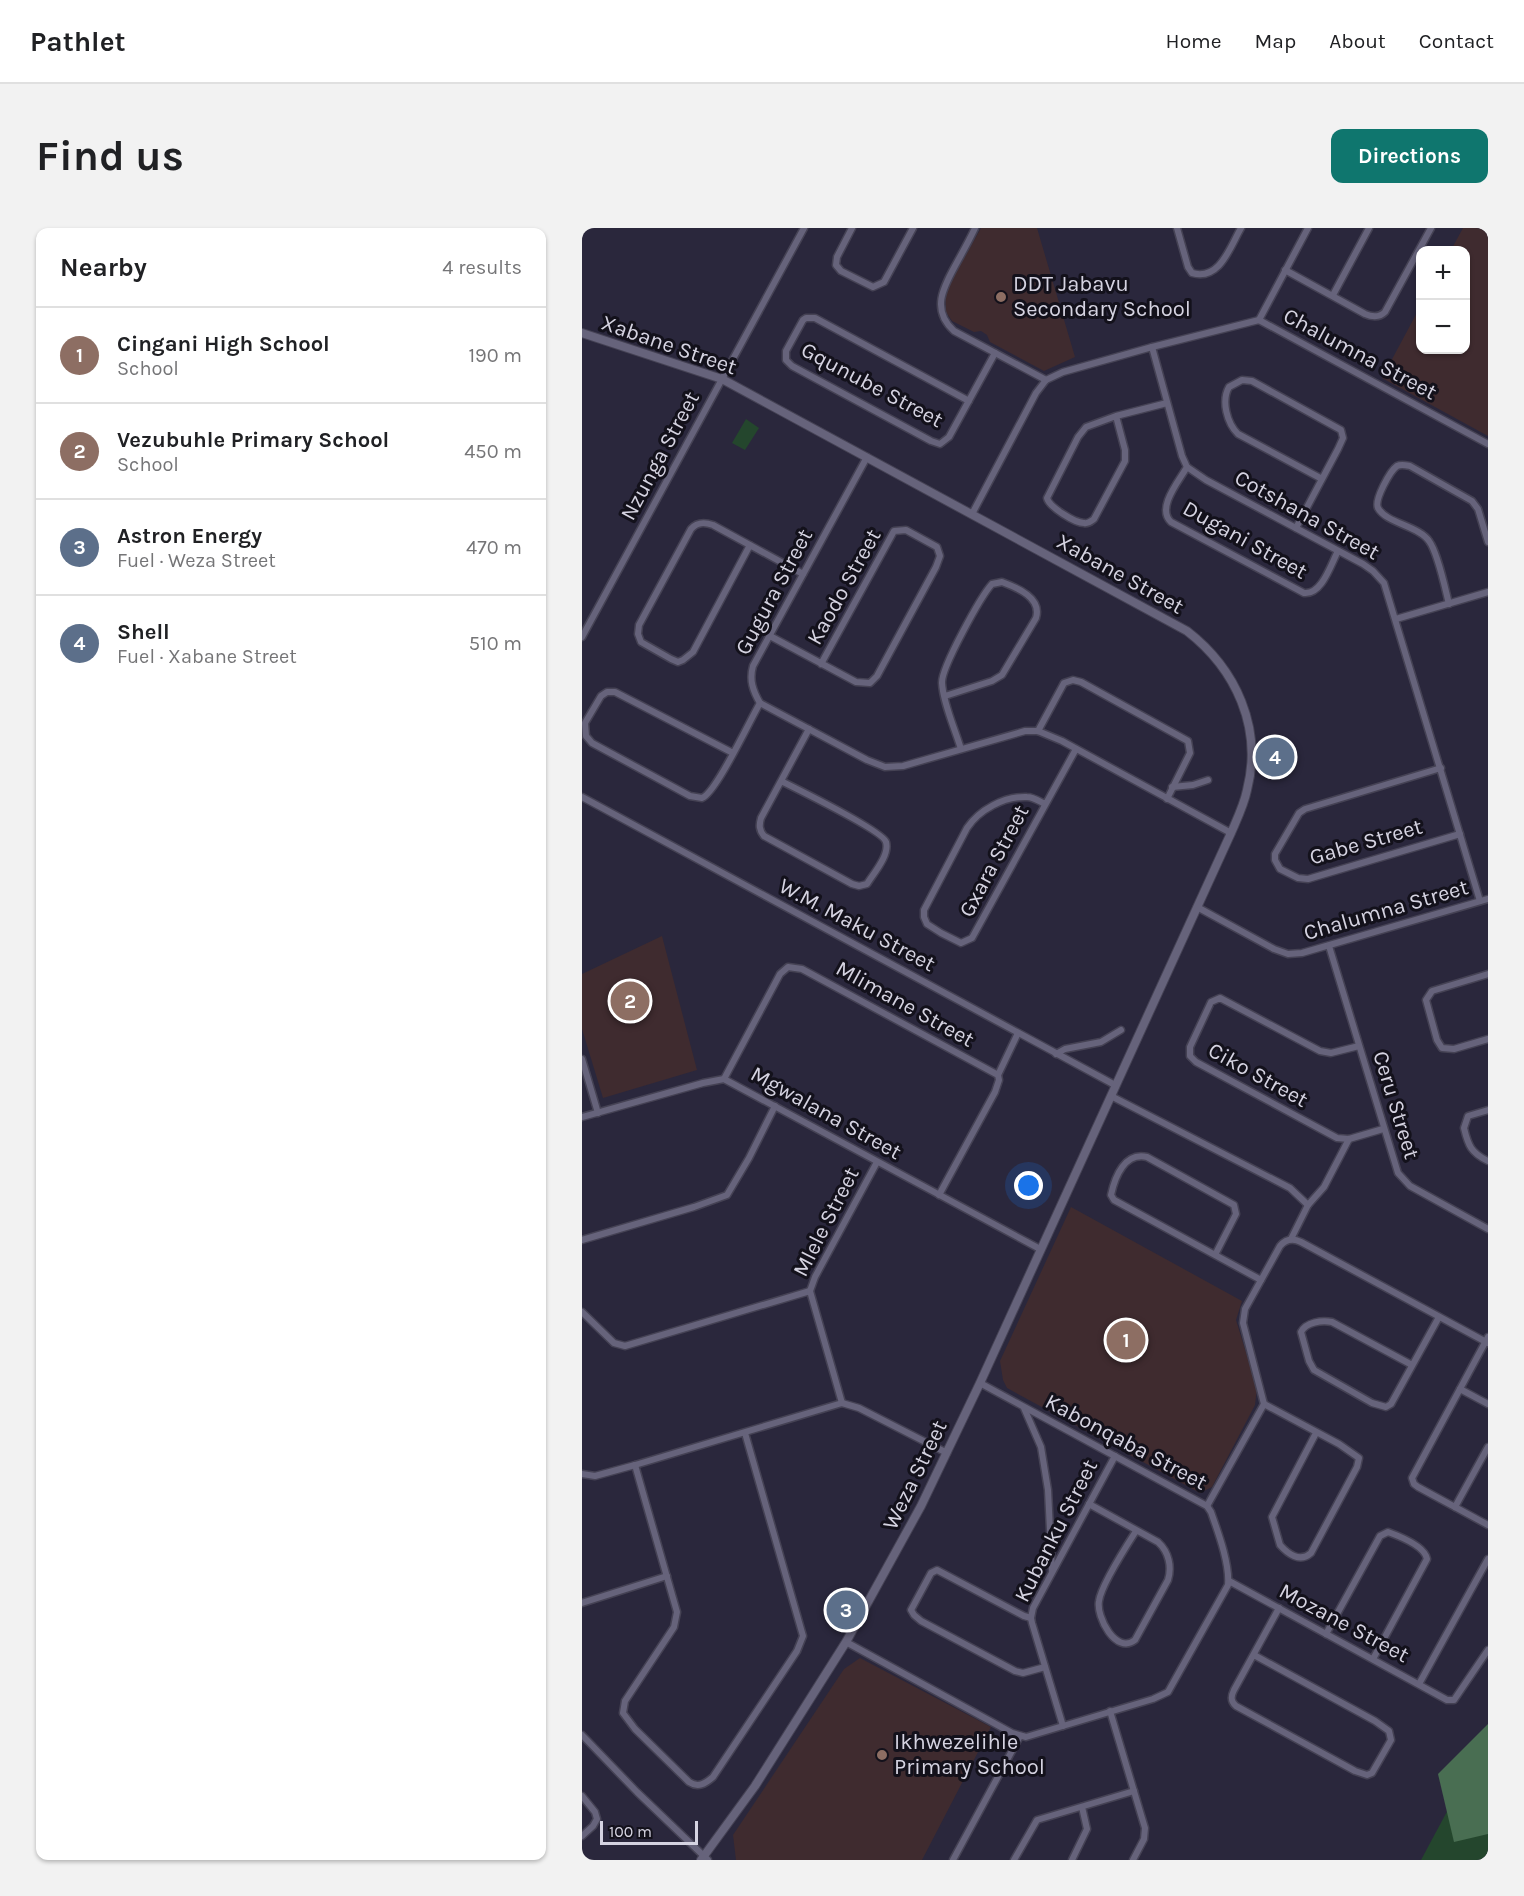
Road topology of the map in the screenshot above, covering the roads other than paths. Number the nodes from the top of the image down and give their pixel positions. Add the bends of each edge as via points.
1 (804, 228) edge
2 (852, 228) edge
3 (914, 228) edge
4 (975, 228) edge
5 (1177, 228) edge
6 (1241, 228) edge
7 (1308, 228) edge
8 (1369, 228) edge
9 (1431, 228) edge
10 (1285, 270) junction
11 (1333, 295) junction
12 (1259, 320) junction
13 (582, 333) edge
14 (1152, 347) junction
15 (995, 353) junction
16 (722, 379) junction
17 (1046, 380) junction
18 (969, 401) junction
19 (1167, 403) junction
20 (1116, 417) junction
21 (1488, 444) edge
22 (867, 457) junction
23 (1187, 467) junction
24 (1322, 479) junction
25 (972, 514) junction
26 (1296, 528) junction
27 (1488, 542) edge
28 (750, 545) junction
29 (1338, 551) junction
30 (803, 574) junction
31 (1488, 592) edge
32 (1449, 604) junction
33 (1396, 619) junction
34 (770, 636) junction
35 (582, 637) edge
36 (821, 664) junction
37 (945, 696) junction
38 (760, 703) junction
39 (809, 729) junction
40 (1038, 730) junction
41 (961, 749) junction
42 (1076, 749) junction
43 (733, 753) junction
44 (1441, 768) junction
45 (1208, 780) dead end
46 (781, 781) junction
47 (1172, 788) junction
48 (582, 797) edge
49 (1167, 799) junction
50 (1045, 804) junction
51 (1231, 833) junction
52 (1460, 834) junction
53 (1488, 899) edge
54 (1480, 901) junction
55 (1197, 907) junction
56 (1329, 946) junction
57 (1488, 974) edge
58 (1121, 1030) dead end
59 (1018, 1033) junction
60 (1488, 1039) edge
61 (1359, 1046) junction
62 (1056, 1054) junction
63 (582, 1059) edge
64 (998, 1075) junction
65 (724, 1079) junction
66 (1115, 1085) junction
67 (1110, 1096) junction
68 (775, 1106) junction
69 (1488, 1110) edge
70 (598, 1113) junction
71 (582, 1118) edge
72 (1383, 1129) junction
73 (1349, 1139) junction
74 (1488, 1161) edge
75 (877, 1162) junction
76 (939, 1195) junction
77 (1308, 1205) junction
78 (1488, 1229) edge
79 (1291, 1239) junction
80 (582, 1240) edge
81 (1041, 1250) junction
82 (1215, 1255) junction
83 (1261, 1280) junction
84 (810, 1292) junction
85 (582, 1312) edge
86 (1439, 1317) junction
87 (1487, 1341) edge
88 (1412, 1365) junction
89 (980, 1383) junction
90 (1460, 1389) junction
91 (842, 1403) junction
92 (1264, 1404) junction
93 (1488, 1404) edge
94 (1024, 1407) junction
95 (745, 1433) junction
96 (1316, 1433) junction
97 (1488, 1447) edge
98 (947, 1453) junction
99 (1115, 1456) junction
100 (635, 1465) junction
101 (582, 1474) edge
102 (1089, 1504) junction
103 (1207, 1506) junction
104 (1455, 1507) junction
105 (1488, 1525) edge
106 (1136, 1531) junction
107 (1488, 1559) edge
108 (1053, 1571) junction
109 (667, 1576) junction
110 (1229, 1581) junction
111 (582, 1603) edge
112 (1280, 1608) junction
113 (1031, 1618) junction
114 (1326, 1634) junction
115 (846, 1642) junction
116 (1488, 1650) edge
117 (1254, 1655) junction
118 (1373, 1659) junction
119 (1045, 1667) junction
120 (1419, 1684) junction
121 (1110, 1711) junction
122 (1063, 1726) junction
123 (582, 1735) edge
124 (1020, 1736) junction
125 (1134, 1791) junction
126 (582, 1796) edge
127 (1082, 1807) junction
128 (582, 1836) edge
129 (704, 1859) edge
130 (953, 1860) edge
131 (1014, 1860) edge
132 (1072, 1860) edge
133 (1133, 1860) edge

1 - 16 street, Nzunga Street
2 - 3 street via 836,265 873,287 884,282
4 - 15 street via 942,291 940,305 943,317 954,331
5 - 6 street via 1190,271 1202,275 1219,268
7 - 10 street
8 - 11 street
9 - 11 street via 1383,314 1369,316
10 - 11 street
10 - 12 street
12 - 14 street, Chalumna Street
12 - 21 street, Chalumna Street
13 - 16 street, Xabane Street
14 - 17 street, Chalumna Street
14 - 19 street
15 - 17 street
15 - 18 street, Gqunube Street
16 - 22 street, Xabane Street
16 - 35 street, Nzunga Street
17 - 25 street
18 - 18 street, Gqunube Street via 949,437 935,443 792,366 786,360 786,351 803,320 815,318
19 - 20 street
19 - 23 street
20 - 20 street via 1125,461 1094,519 1081,523 1050,505 1047,494 1083,430
22 - 25 street, Xabane Street
22 - 30 street, Gugura Street
23 - 26 street, Cotshana Street
23 - 29 street, Dugani Street via 1165,507 1171,522 1308,594 1316,591
24 - 24 street via 1238,434 1231,426 1225,404 1229,387 1242,380 1252,381 1341,430 1342,442
24 - 26 street
25 - 51 street, Xabane Street via 1187,631 1218,661 1242,700 1252,747 1248,789
26 - 29 street, Cotshana Street
27 - 32 street via 1472,501 1410,466 1394,468 1380,494 1378,507 1430,542
28 - 28 street via 688,658 674,661 641,642 639,625 694,525 713,525
28 - 30 street
29 - 33 street, Cotshana Street via 1379,576
30 - 34 street, Gugura Street
31 - 32 street
32 - 33 street
33 - 44 street, Cotshana Street
34 - 36 street, Kaodo Street
34 - 38 street, Gugura Street via 751,672 752,687
36 - 36 street, Kaodo Street via 891,534 906,530 937,547 940,556 936,567 874,680 861,684
37 - 37 street via 1002,675 1036,618 1038,608 1034,600 1002,582 992,584 945,668
37 - 41 street
38 - 39 street
38 - 43 street
39 - 41 street via 885,767 903,766
39 - 46 street
40 - 41 street
40 - 42 street
40 - 47 street via 1064,683 1081,682 1188,741 1191,753
42 - 49 street
42 - 50 street, Gxara Street
43 - 43 street via 709,795 698,799 592,743 584,728 601,696 615,692
44 - 52 street, Cotshana Street
44 - 52 street, Gabe Street via 1305,809 1275,854 1276,863 1298,878 1308,879
45 - 47 street
46 - 46 street via 884,838 885,853 867,884 857,886 764,836 759,828 761,818
47 - 49 street
48 - 59 street, W.M. Maku Street
49 - 51 street
50 - 50 street, Gxara Street via 972,938 957,942 927,924 924,910 978,814 1023,797
51 - 55 street, Xabane Street
52 - 54 street, Cotshana Street
53 - 54 street, Chalumna Street
54 - 56 street, Chalumna Street
55 - 56 street, Chalumna Street via 1274,950 1302,953
55 - 66 street, Xabane Street
56 - 61 street, Ceru Street
57 - 60 street via 1432,991 1426,1000 1442,1047 1454,1049
58 - 62 street via 1101,1042
59 - 62 street, W.M. Maku Street
59 - 64 street
61 - 72 street, Ceru Street
61 - 73 street, Ciko Street via 1320,1052 1220,998 1211,1002 1190,1049 1196,1062 1330,1135
62 - 66 street, W.M. Maku Street
63 - 70 street
64 - 65 street, Mlimane Street via 794,967 780,974
64 - 76 street via 995,1092
65 - 68 street, Mgwalana Street
65 - 70 street, Mgwalana Street
66 - 67 street, Weza Street
67 - 77 street via 1290,1188
67 - 81 street, Weza Street
68 - 75 street, Mgwalana Street
68 - 80 street via 727,1195
69 - 74 street via 1468,1116 1464,1128 1470,1149
70 - 71 street, Mgwalana Street
72 - 73 street
72 - 78 street, Ceru Street via 1395,1167 1404,1181
73 - 77 street via 1324,1187
75 - 76 street, Mgwalana Street
75 - 84 street, Mlele Street
76 - 81 street, Mgwalana Street
77 - 79 street
79 - 83 street via 1280,1246
79 - 86 street
81 - 89 street, Weza Street
82 - 82 street via 1236,1214 1234,1205 1147,1157 1130,1158 1114,1184 1114,1200
82 - 83 street
83 - 92 street via 1245,1310 1243,1323
84 - 85 street via 625,1346 614,1343
84 - 91 street, Mlele Street
86 - 87 street
86 - 88 street
87 - 90 street
88 - 88 street via 1391,1405 1380,1407 1314,1370 1302,1331 1321,1321 1332,1322
89 - 94 street, Kabonqaba Street
89 - 98 street, Weza Street
90 - 93 street
90 - 104 street via 1412,1478 1416,1486
91 - 95 street
91 - 98 street
92 - 96 street
92 - 103 street
94 - 99 street, Kabonqaba Street
94 - 108 street via 1041,1447
95 - 100 street
95 - 109 street via 803,1636 797,1652 713,1777 703,1785 689,1782 623,1713 625,1701 676,1620
96 - 96 street via 1357,1455 1359,1462 1311,1553 1299,1558 1280,1545 1272,1517
97 - 104 street
98 - 115 street, Weza Street
99 - 102 street, Kubanku Street
99 - 103 street, Kabonqaba Street
100 - 101 street via 595,1476
100 - 109 street
102 - 106 street
102 - 108 street, Kubanku Street
103 - 110 street, Kabonqaba Street via 1216,1526
104 - 105 street
106 - 106 street via 1098,1602 1107,1632 1126,1644 1135,1640 1168,1580 1170,1569 1162,1545
107 - 120 street
108 - 113 street, Kubanku Street
109 - 111 street
110 - 112 street, Mozane Street
110 - 121 street via 1170,1690
112 - 114 street, Mozane Street
112 - 117 street
113 - 119 street, Kubanku Street
113 - 119 street via 937,1570 931,1572 911,1610 921,1621 1015,1671 1023,1674
114 - 118 street, Mozane Street
114 - 118 street via 1380,1536 1388,1532 1395,1535 1424,1551 1427,1558
115 - 124 street
115 - 129 street, Weza Street
116 - 120 street, Mozane Street via 1454,1700
117 - 117 street via 1388,1729 1391,1740 1372,1773 1355,1771 1234,1704 1233,1693
118 - 120 street, Mozane Street
119 - 122 street, Kubanku Street
121 - 122 street
121 - 125 street
122 - 124 street
123 - 129 street
124 - 130 street
125 - 127 street
125 - 133 street via 1145,1832
126 - 128 street via 597,1819
127 - 131 street via 1037,1821
127 - 132 street via 1087,1829

